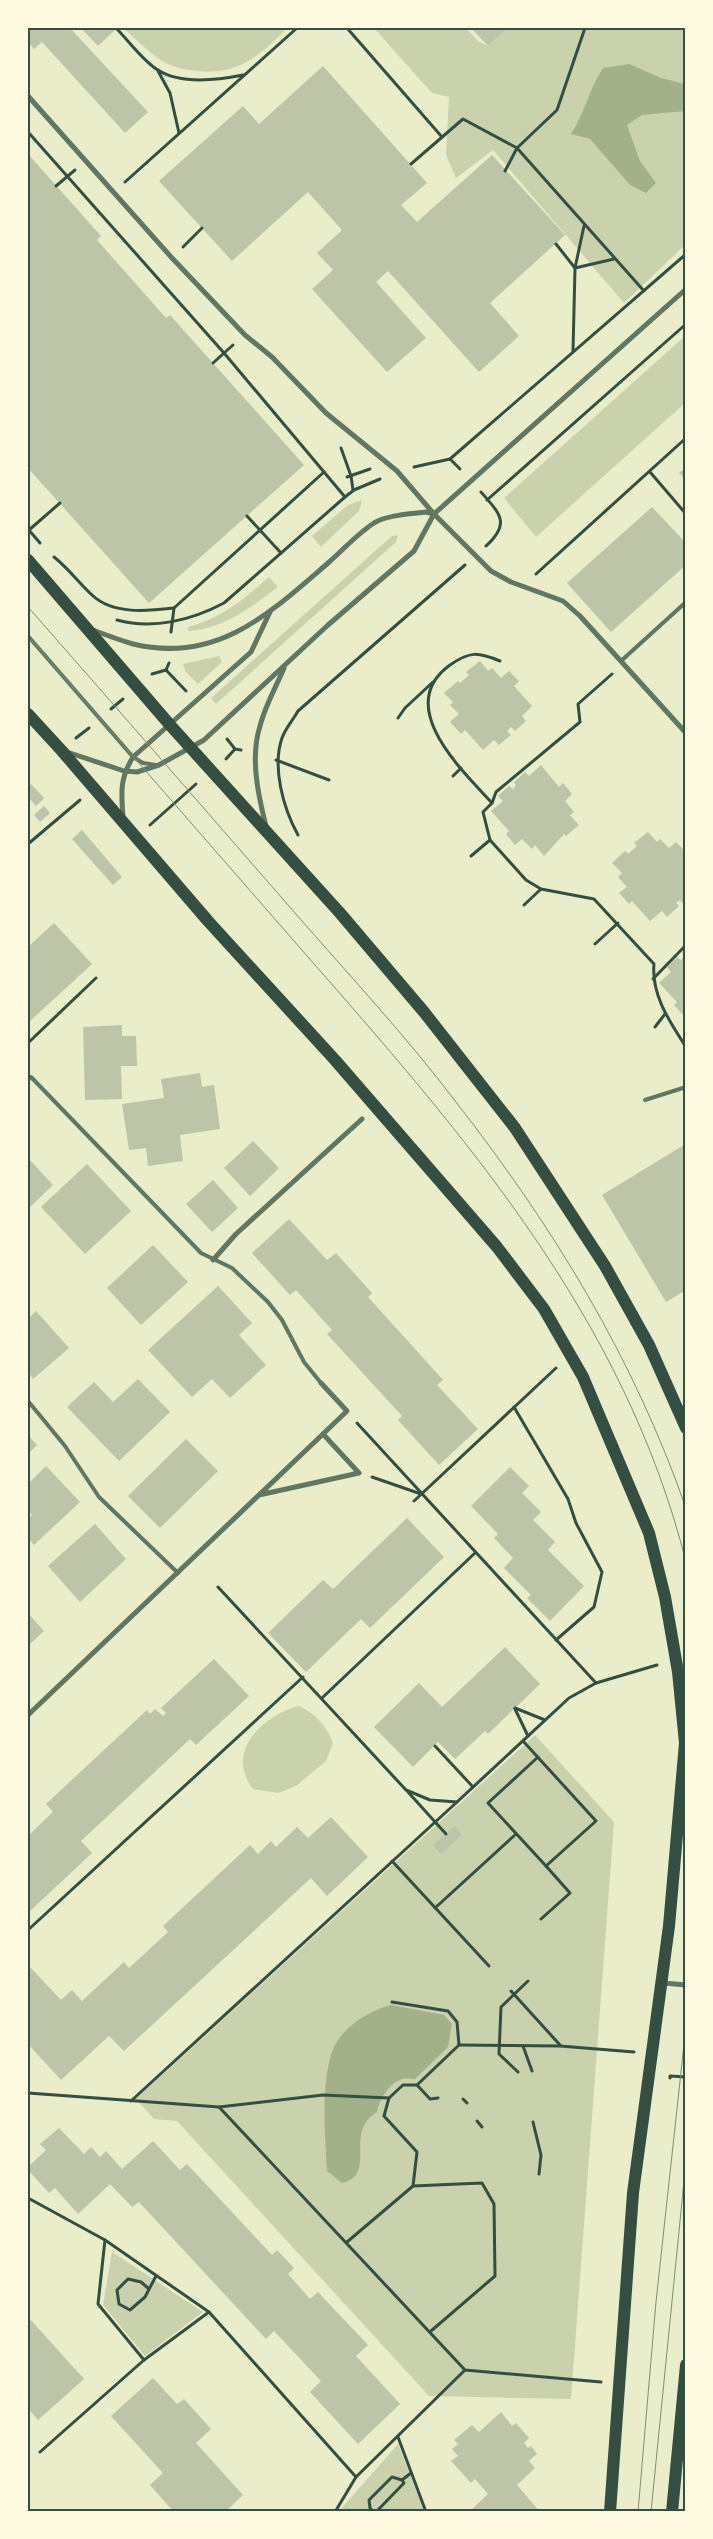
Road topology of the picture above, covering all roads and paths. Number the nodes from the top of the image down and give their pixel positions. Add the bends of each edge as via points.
1 (116, 28) edge
2 (297, 28) edge
3 (347, 28) edge
4 (585, 28) edge
5 (158, 71) junction
6 (243, 75) junction
7 (28, 96) edge
8 (28, 132) edge
9 (179, 134) junction
10 (442, 137) junction
11 (517, 148) junction
12 (85, 161) junction
13 (411, 164) dead end
14 (504, 172) dead end
15 (67, 176) junction
16 (56, 186) dead end
17 (114, 192) junction
18 (584, 225) junction
19 (202, 228) dead end
20 (556, 244) dead end
21 (686, 254) edge
22 (172, 258) junction
23 (615, 259) junction
24 (575, 268) junction
25 (686, 289) edge
26 (644, 291) junction
27 (686, 324) edge
28 (245, 335) junction
29 (573, 351) junction
30 (224, 353) junction
31 (214, 363) dead end
32 (686, 438) edge
33 (340, 444) dead end
34 (397, 471) junction
35 (324, 472) junction
36 (650, 472) junction
37 (354, 490) junction
38 (345, 497) junction
39 (60, 503) dead end
40 (434, 514) junction
41 (686, 514) edge
42 (247, 516) dead end
43 (29, 530) edge
44 (260, 530) junction
45 (49, 553) dead end
46 (281, 553) junction
47 (476, 556) junction
48 (28, 560) edge
49 (524, 586) junction
50 (686, 602) edge
51 (174, 608) junction
52 (270, 612) junction
53 (173, 616) dead end
54 (111, 617) dead end
55 (88, 628) junction
56 (28, 636) edge
57 (500, 661) dead end
58 (622, 661) junction
59 (285, 665) junction
60 (434, 681) junction
61 (28, 714) edge
62 (398, 718) dead end
63 (170, 725) junction
64 (686, 732) edge
65 (190, 748) junction
66 (62, 750) junction
67 (235, 750) dead end
68 (134, 757) junction
69 (277, 760) junction
70 (159, 765) junction
71 (461, 768) junction
72 (212, 770) junction
73 (124, 771) junction
74 (453, 776) dead end
75 (329, 780) dead end
76 (74, 792) dead end
77 (80, 799) junction
78 (492, 803) junction
79 (86, 806) dead end
80 (123, 822) junction
81 (269, 836) junction
82 (136, 837) junction
83 (490, 840) junction
84 (303, 843) dead end
85 (28, 844) edge
86 (471, 856) dead end
87 (541, 888) junction
88 (524, 905) dead end
89 (618, 923) junction
90 (595, 944) dead end
91 (686, 945) edge
92 (96, 978) dead end
93 (652, 979) junction
94 (665, 1014) junction
95 (655, 1027) dead end
96 (28, 1042) edge
97 (686, 1047) edge
98 (28, 1080) edge
99 (686, 1087) edge
100 (645, 1100) dead end
101 (362, 1120) dead end
102 (214, 1260) junction
103 (552, 1359) dead end
104 (557, 1367) junction
105 (562, 1376) dead end
106 (321, 1383) joint
107 (28, 1401) edge
108 (514, 1407) junction
109 (347, 1411) junction
110 (686, 1428) edge
111 (323, 1434) junction
112 (359, 1473) junction
113 (421, 1494) junction
114 (259, 1495) junction
115 (414, 1501) dead end
116 (476, 1553) junction
117 (178, 1573) junction
118 (218, 1587) dead end
119 (556, 1640) junction
120 (656, 1658) dead end
121 (657, 1665) junction
122 (657, 1670) dead end
123 (303, 1678) junction
124 (596, 1683) junction
125 (322, 1698) junction
126 (28, 1715) edge
127 (546, 1720) junction
128 (528, 1736) junction
129 (523, 1741) junction
130 (435, 1746) dead end
131 (538, 1757) junction
132 (473, 1787) junction
133 (406, 1790) junction
134 (457, 1802) junction
135 (435, 1822) junction
136 (446, 1834) dead end
137 (516, 1834) junction
138 (392, 1862) junction
139 (546, 1866) junction
140 (435, 1908) junction
141 (541, 1919) dead end
142 (28, 1930) edge
143 (489, 1966) dead end
144 (528, 1981) dead end
145 (663, 1983) junction
146 (686, 1985) edge
147 (511, 1990) dead end
148 (392, 2002) dead end
149 (459, 2045) junction
150 (523, 2046) junction
151 (560, 2046) junction
152 (639, 2053) dead end
153 (532, 2071) dead end
154 (518, 2072) dead end
155 (417, 2085) junction
156 (28, 2093) edge
157 (389, 2098) junction
158 (438, 2098) dead end
159 (463, 2099) dead end
160 (131, 2101) junction
161 (467, 2103) dead end
162 (219, 2107) junction
163 (477, 2121) dead end
164 (533, 2122) dead end
165 (482, 2127) dead end
166 (539, 2174) dead end
167 (413, 2186) junction
168 (28, 2198) edge
169 (105, 2240) junction
170 (347, 2242) junction
171 (156, 2276) junction
172 (148, 2289) junction
173 (210, 2312) junction
174 (431, 2331) junction
175 (144, 2360) junction
176 (686, 2365) edge
177 (465, 2370) junction
178 (605, 2373) dead end
179 (398, 2437) junction
180 (40, 2452) dead end
181 (411, 2473) junction
182 (356, 2478) junction
183 (402, 2480) junction
184 (336, 2511) edge
185 (374, 2512) edge
186 (426, 2512) edge
187 (610, 2512) edge
188 (672, 2512) edge

1 - 5 path
2 - 6 path
3 - 10 path
4 - 11 path via 557,110
5 - 6 path via 185,79 216,80
5 - 9 path via 170,93
6 - 9 path
7 - 12 street
8 - 15 path
9 - 17 path
10 - 11 path via 463,119
10 - 13 path
11 - 14 path
11 - 18 path
12 - 15 path
12 - 17 street
15 - 16 path
15 - 30 path
17 - 22 street
18 - 23 path
18 - 24 path
19 - 22 path
20 - 24 path
21 - 26 path
22 - 28 street
23 - 24 path
23 - 26 path
24 - 29 path
25 - 40 street
26 - 29 path
27 - 47 path via 488,500 501,518 501,528
28 - 30 path
28 - 34 street via 272,357 326,413
29 - 34 path via 450,459
30 - 31 path
30 - 35 path
32 - 36 path
33 - 37 path
34 - 37 path
34 - 40 street
35 - 38 path
35 - 44 path
36 - 41 path
36 - 49 path
37 - 38 path
38 - 46 path
39 - 43 path
40 - 47 street
40 - 52 street via 426,512 375,522
40 - 59 street via 414,551
42 - 44 path
44 - 46 path
44 - 51 path
45 - 51 path via 93,597 107,605 150,611
46 - 54 path via 224,603 204,614 151,623 120,621
47 - 49 street via 491,571
47 - 69 path via 298,712 282,736
48 - 55 main road
49 - 58 street via 563,601
50 - 58 lane
51 - 53 path
52 - 55 street via 228,637 179,648 132,644
52 - 63 street via 251,652
55 - 63 main road
56 - 68 lane
57 - 60 path via 480,653 467,656 448,667
58 - 64 street
58 - 78 path via 578,704 580,722 496,792
59 - 65 street via 218,728
59 - 81 street via 259,726 256,753 260,801
60 - 62 path
60 - 71 path via 429,697 432,724 445,751
61 - 66 main road
63 - 65 main road
63 - 68 street
65 - 70 street
65 - 72 main road
66 - 73 street
66 - 80 main road
67 - 72 path
68 - 70 lane via 143,763
68 - 73 street
69 - 75 path
69 - 84 path via 282,791
70 - 73 street via 137,772
71 - 74 path
71 - 78 path
72 - 81 main road
72 - 82 path
73 - 80 street
76 - 77 path
77 - 79 path
77 - 85 path
78 - 83 path via 483,812
80 - 82 main road
81 - 110 main road via 424,1012 515,1128 610,1274 649,1345
82 - 145 main road via 336,1060 497,1248 544,1309 583,1377 649,1532 678,1672 686,1743
83 - 86 path
83 - 87 path via 526,880
87 - 88 path
87 - 89 path via 594,899
89 - 90 path
89 - 93 path via 654,964
91 - 93 path
92 - 96 path
93 - 94 path
94 - 95 path
94 - 97 path
98 - 102 lane via 31,1077 201,1253
99 - 100 lane
101 - 102 street via 236,1234
102 - 106 lane via 232,1268 268,1302 282,1320 304,1362
103 - 104 path
104 - 105 path
104 - 108 path
106 - 109 street
107 - 117 lane via 65,1446 99,1497
108 - 113 path
108 - 119 path via 568,1499 576,1523 602,1572 594,1606
109 - 111 street
109 - 113 path
111 - 112 street
111 - 114 street
112 - 113 path
112 - 114 street
113 - 115 path
113 - 116 path
114 - 117 street
116 - 119 path
116 - 125 path
117 - 126 street
118 - 123 path
119 - 124 path
120 - 121 path
121 - 122 path
121 - 124 path
123 - 125 path
123 - 142 path
124 - 127 path via 569,1698
125 - 133 path
127 - 128 path
127 - 128 path via 515,1708
128 - 129 path
129 - 131 path
129 - 132 path
130 - 132 path
131 - 137 path via 488,1803
131 - 139 path via 596,1821
132 - 134 path
133 - 134 path via 430,1800
133 - 135 path
134 - 135 path
135 - 136 path
135 - 138 path
137 - 139 path
137 - 140 path
138 - 140 path
138 - 160 path
139 - 141 path via 570,1893
140 - 143 path
144 - 154 path via 501,2007 498,2054
145 - 146 street
145 - 187 main road via 633,2193
147 - 151 path
148 - 149 path via 448,2011 457,2022
149 - 150 path
149 - 155 path
150 - 151 path
150 - 153 path
151 - 152 path
155 - 157 path via 403,2085
155 - 158 path via 430,2099
156 - 160 path
157 - 162 path via 323,2095
157 - 167 path via 384,2116 417,2152
159 - 161 path
160 - 162 path
162 - 170 path
163 - 165 path
164 - 166 path via 541,2155
167 - 170 path
167 - 174 path via 482,2184 494,2204 495,2276
168 - 169 path
169 - 171 path
169 - 175 path via 98,2304
170 - 174 path
171 - 172 path
171 - 173 path
172 - 172 path via 145,2297 130,2310 119,2304 117,2290 128,2279 141,2282
173 - 175 path
173 - 182 path
174 - 177 path
175 - 180 path
176 - 188 main road
177 - 178 path via 604,2382
177 - 179 path
179 - 181 path
179 - 182 path
181 - 183 path
181 - 186 path
182 - 184 path
183 - 185 path via 404,2483
183 - 185 path via 392,2478 369,2500

